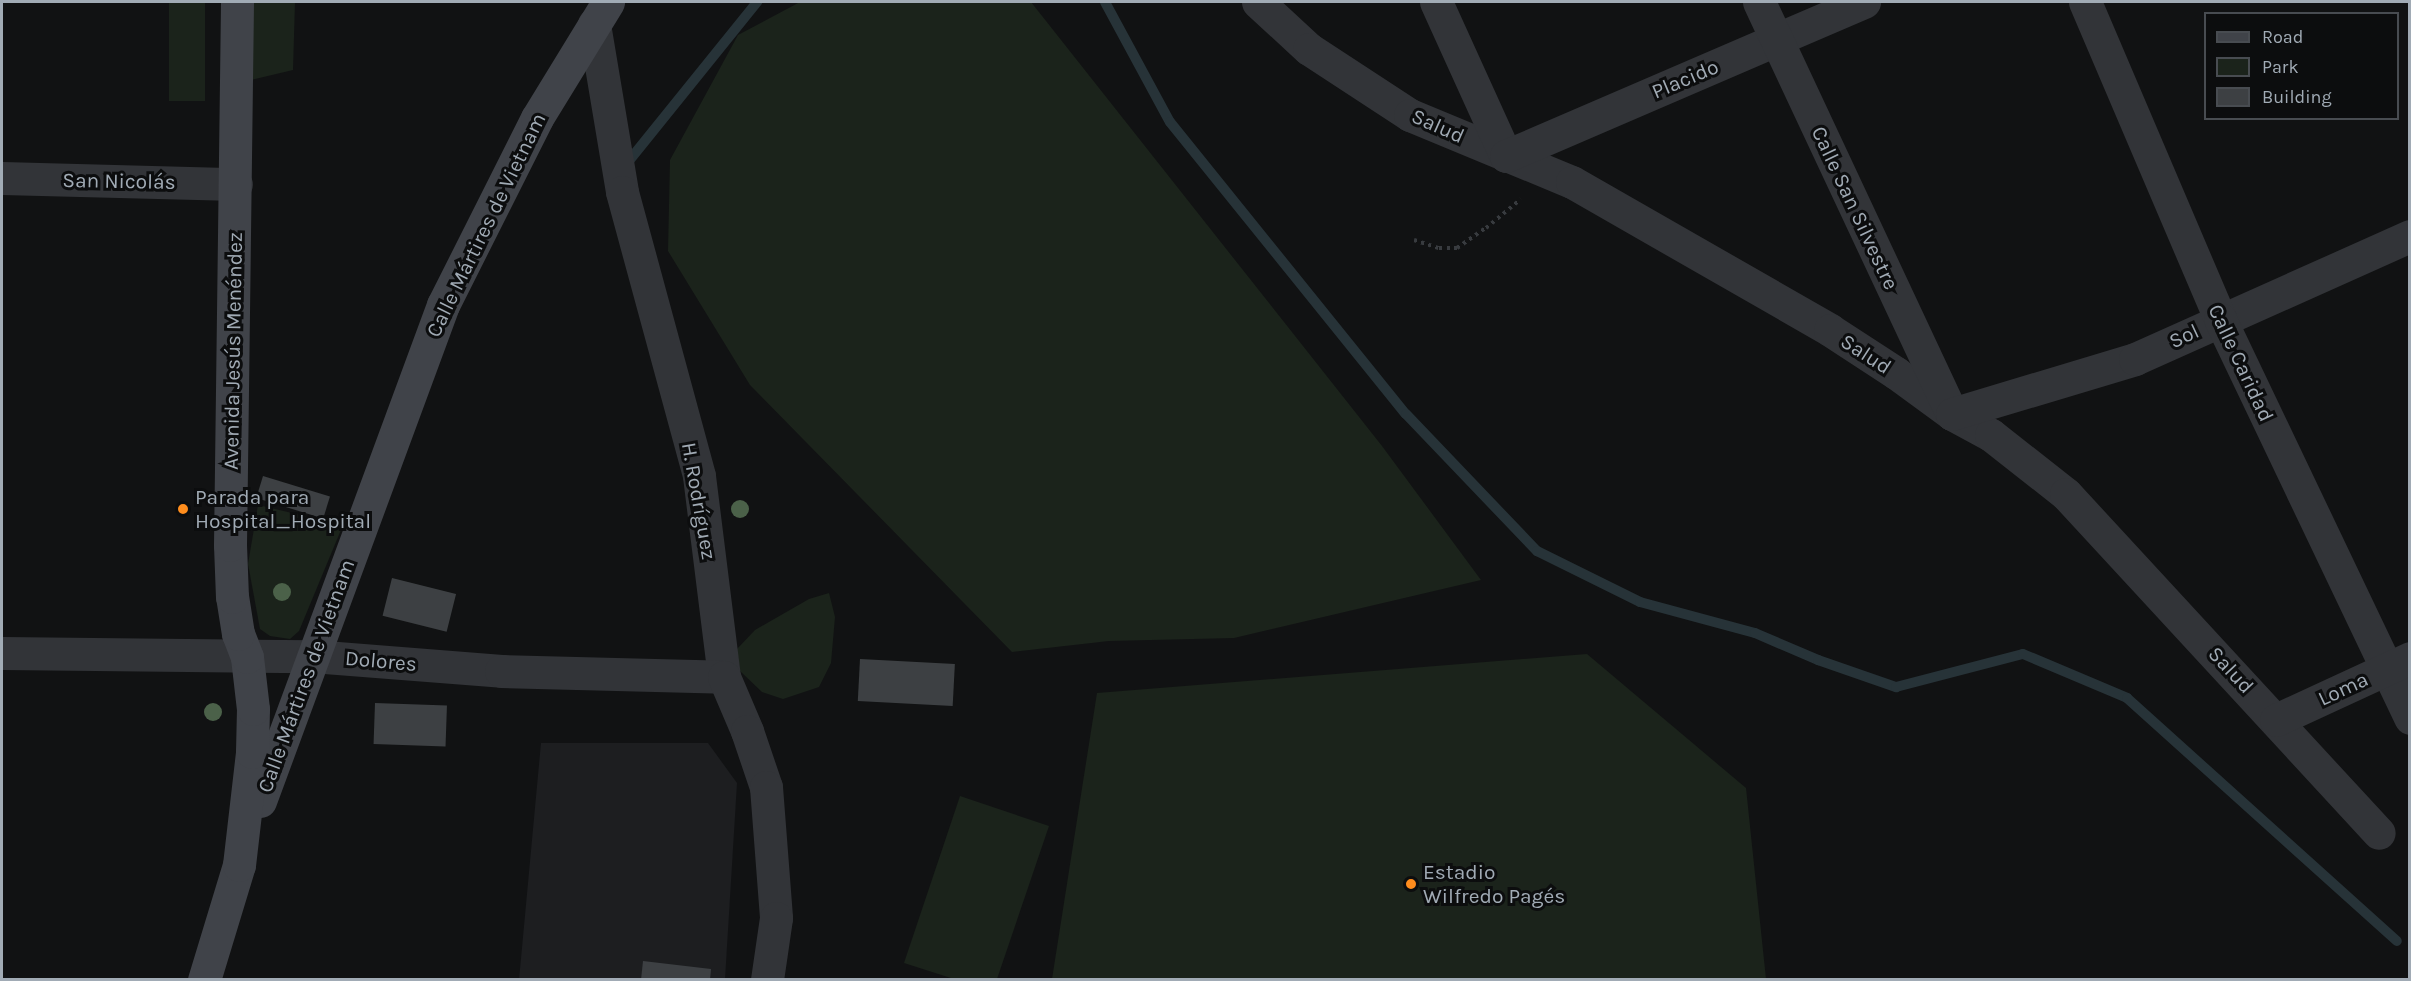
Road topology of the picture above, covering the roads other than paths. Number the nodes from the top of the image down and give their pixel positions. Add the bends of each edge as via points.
1 (237, 2) edge
2 (1258, 2) edge
3 (1436, 2) edge
4 (1759, 2) edge
5 (1864, 2) edge
6 (2085, 2) edge
7 (601, 13) edge
8 (1776, 39) junction
9 (1506, 156) junction
10 (2, 178) edge
11 (236, 184) junction
12 (2409, 236) edge
13 (2220, 319) junction
14 (1952, 414) junction
15 (2, 653) edge
16 (312, 656) junction
17 (247, 657) junction
18 (2397, 664) edge
19 (724, 677) junction
20 (2409, 718) edge
21 (2276, 720) junction
22 (2379, 833) dead end
23 (238, 865) junction
24 (204, 980) edge
25 (767, 980) edge

1 - 11 main road, Avenida Jesús Menéndez
2 - 9 street, Salud via 1309,49 1410,115
3 - 9 street
4 - 8 street, Calle San Silvestre
5 - 8 street, Placido
6 - 13 street, Calle Caridad
7 - 16 main road, Calle Mártires de Vietnam via 537,118 443,305
7 - 19 street, H. Rodríguez via 622,192 699,476
8 - 9 street, Placido
8 - 14 street, Calle San Silvestre
9 - 14 street, Salud via 1572,182 1830,330
10 - 11 street, San Nicolás
11 - 17 main road, Avenida Jesús Menéndez via 230,545 232,597 238,634
12 - 13 street, Sol
13 - 14 street, Sol via 2135,359
13 - 18 street, Calle Caridad
14 - 21 street, Salud via 1991,435 2066,494
15 - 17 street, Dolores
16 - 17 street, Dolores
16 - 19 street, Dolores via 501,671
16 - 23 main road, Calle Mártires de Vietnam
17 - 23 main road, Avenida Jesús Menéndez via 252,752
18 - 20 street, Calle Caridad
18 - 21 street, Loma
19 - 25 street, H. Rodríguez via 766,787 776,918
21 - 22 street, Salud
23 - 24 main road, Avenida Jesús Menéndez

